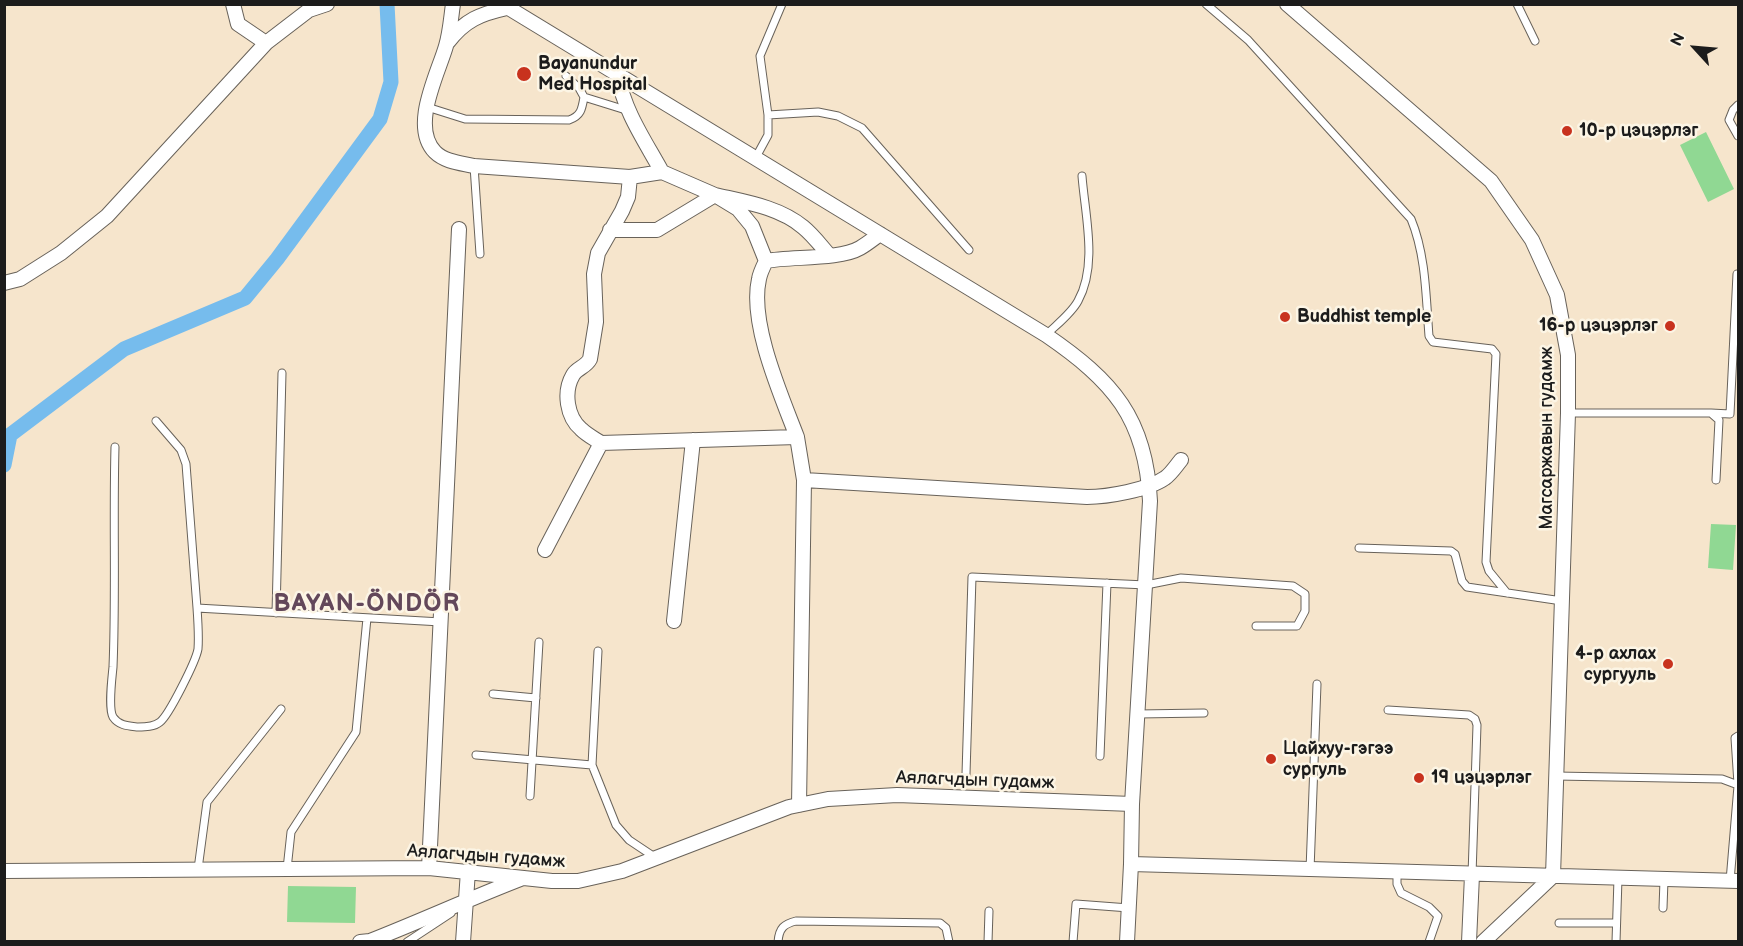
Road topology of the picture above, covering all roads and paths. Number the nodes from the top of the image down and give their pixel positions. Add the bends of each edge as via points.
1 (233, 4) edge
2 (327, 4) edge
3 (453, 4) edge
4 (782, 4) edge
5 (1206, 4) edge
6 (1287, 4) edge
7 (1517, 4) edge
8 (504, 6) edge
9 (1535, 41) dead end
10 (266, 43) junction
11 (447, 43) junction
12 (566, 76) dead end
13 (618, 76) junction
14 (584, 97) junction
15 (1738, 105) edge
16 (427, 107) junction
17 (629, 111) junction
18 (768, 115) junction
19 (1738, 136) edge
20 (755, 159) junction
21 (474, 166) junction
22 (662, 172) junction
23 (1082, 176) dead end
24 (630, 177) junction
25 (715, 195) junction
26 (459, 229) dead end
27 (610, 230) junction
28 (880, 234) junction
29 (969, 250) dead end
30 (480, 254) dead end
31 (829, 255) junction
32 (766, 261) junction
33 (1737, 274) edge
34 (4, 283) edge
35 (1046, 335) junction
36 (282, 373) dead end
37 (1568, 413) junction
38 (1711, 413) junction
39 (156, 421) dead end
40 (796, 437) junction
41 (693, 440) junction
42 (601, 443) junction
43 (115, 447) dead end
44 (1181, 460) dead end
45 (804, 480) junction
46 (1716, 480) dead end
47 (1149, 484) junction
48 (1359, 548) dead end
49 (545, 550) dead end
50 (1107, 583) junction
51 (1146, 585) junction
52 (1507, 593) junction
53 (1562, 601) junction
54 (197, 608) junction
55 (276, 613) junction
56 (367, 618) junction
57 (674, 621) dead end
58 (441, 622) junction
59 (1256, 626) dead end
60 (539, 642) dead end
61 (598, 651) dead end
62 (1317, 684) dead end
63 (493, 694) dead end
64 (536, 698) junction
65 (281, 709) dead end
66 (1388, 710) dead end
67 (1204, 713) dead end
68 (1138, 714) junction
69 (1738, 736) edge
70 (476, 755) dead end
71 (1100, 756) dead end
72 (532, 760) junction
73 (592, 765) junction
74 (966, 774) dead end
75 (1556, 776) junction
76 (1738, 785) edge
77 (530, 796) dead end
78 (1132, 804) junction
79 (799, 805) junction
80 (656, 858) junction
81 (1131, 864) junction
82 (429, 868) junction
83 (198, 869) junction
84 (287, 869) junction
85 (1310, 870) junction
86 (4, 871) edge
87 (468, 871) junction
88 (1397, 873) junction
89 (1472, 874) junction
90 (1553, 876) junction
91 (525, 878) junction
92 (1618, 878) junction
93 (1664, 880) junction
94 (1734, 881) edge
95 (466, 901) junction
96 (1129, 908) junction
97 (1663, 908) dead end
98 (989, 911) dead end
99 (1559, 923) dead end
100 (1616, 923) junction
101 (360, 942) edge
102 (407, 942) edge
103 (463, 942) edge
104 (778, 942) edge
105 (948, 942) edge
106 (988, 942) edge
107 (1073, 942) edge
108 (1127, 942) edge
109 (1429, 942) edge
110 (1469, 942) edge
111 (1483, 942) edge
112 (1616, 942) edge

1 - 10 street via 238,24
2 - 10 street via 309,10
3 - 11 street
4 - 18 lane via 760,56
5 - 52 lane via 1248,40 1411,219 1433,342 1492,349 1496,354 1486,562
6 - 37 street, Магсаржавын гудамж via 1491,182 1528,234 1557,295 1569,355
7 - 9 lane
8 - 11 street via 467,22
8 - 13 street
10 - 34 street via 106,216 61,253 20,279
11 - 16 street
12 - 14 lane
13 - 17 street
13 - 20 street
14 - 16 lane via 582,111 569,120 465,119
14 - 17 lane
15 - 19 lane via 1729,120
16 - 21 street via 427,137 435,152
17 - 22 street
18 - 20 lane via 768,135
18 - 29 lane via 818,112 838,116 862,128
20 - 28 street
21 - 24 street
21 - 30 lane
22 - 24 street
22 - 25 street
23 - 35 lane via 1087,280 1077,303
24 - 27 street via 628,197
25 - 27 street via 657,230
25 - 31 street via 779,213 803,227
25 - 32 street via 738,209 752,226
26 - 58 street
27 - 42 street via 598,253 594,274 596,322 590,359 572,377 568,400 571,415 580,428
28 - 31 street via 859,249
28 - 35 street
31 - 32 street
32 - 40 street via 757,302 761,330
33 - 38 lane via 1730,414
35 - 47 street via 1087,366 1117,396 1140,438
36 - 55 lane
37 - 38 lane
37 - 53 street, Магсаржавын гудамж
38 - 46 lane via 1719,420
39 - 54 lane via 181,450 186,464
40 - 41 street
40 - 45 street
41 - 42 street
41 - 57 street
42 - 49 street
43 - 54 lane via 112,716 119,723 146,727 159,722 168,711 198,651
44 - 47 street via 1165,478
45 - 47 street via 1087,497 1115,495
45 - 79 street
47 - 51 street
48 - 52 lane via 1451,552 1467,586
50 - 51 lane
50 - 71 lane
50 - 74 lane via 972,577
51 - 59 lane via 1181,578 1293,586 1305,594 1305,611 1297,626
51 - 68 street
52 - 53 lane
53 - 75 street, Магсаржавын гудамж
54 - 55 lane
55 - 56 lane
56 - 58 lane
56 - 84 lane via 356,732 291,832
58 - 82 street
60 - 64 lane
61 - 73 lane
62 - 85 lane
63 - 64 lane
64 - 72 lane
65 - 83 lane via 207,802
66 - 89 lane via 1469,715 1475,719
67 - 68 lane
68 - 78 street
69 - 76 lane
70 - 72 lane
72 - 73 lane
72 - 77 lane
73 - 80 lane via 616,825 628,840
75 - 76 lane via 1722,779
75 - 90 street, Магсаржавын гудамж
76 - 94 lane
78 - 79 street, Аялагчдын гудамж via 897,795 828,799
78 - 81 street
79 - 80 street, Аялагчдын гудамж
80 - 91 street, Аялагчдын гудамж via 578,881
81 - 85 street
81 - 96 street
82 - 84 street, Аялагчдын гудамж
82 - 87 street, Аялагчдын гудамж
83 - 84 street, Аялагчдын гудамж
83 - 86 street, Аялагчдын гудамж
85 - 88 street
87 - 91 street, Аялагчдын гудамж
87 - 95 street
88 - 89 street
88 - 109 lane via 1401,893 1438,916
89 - 90 street
89 - 110 street
90 - 92 street
90 - 111 street
91 - 95 street
92 - 93 street
92 - 100 lane
93 - 94 street
93 - 97 lane
95 - 101 street
95 - 102 lane
95 - 103 street
96 - 107 lane via 1076,904
96 - 108 street
98 - 106 lane
99 - 100 lane
100 - 112 lane
104 - 105 lane via 779,931 796,921 940,923 946,928

